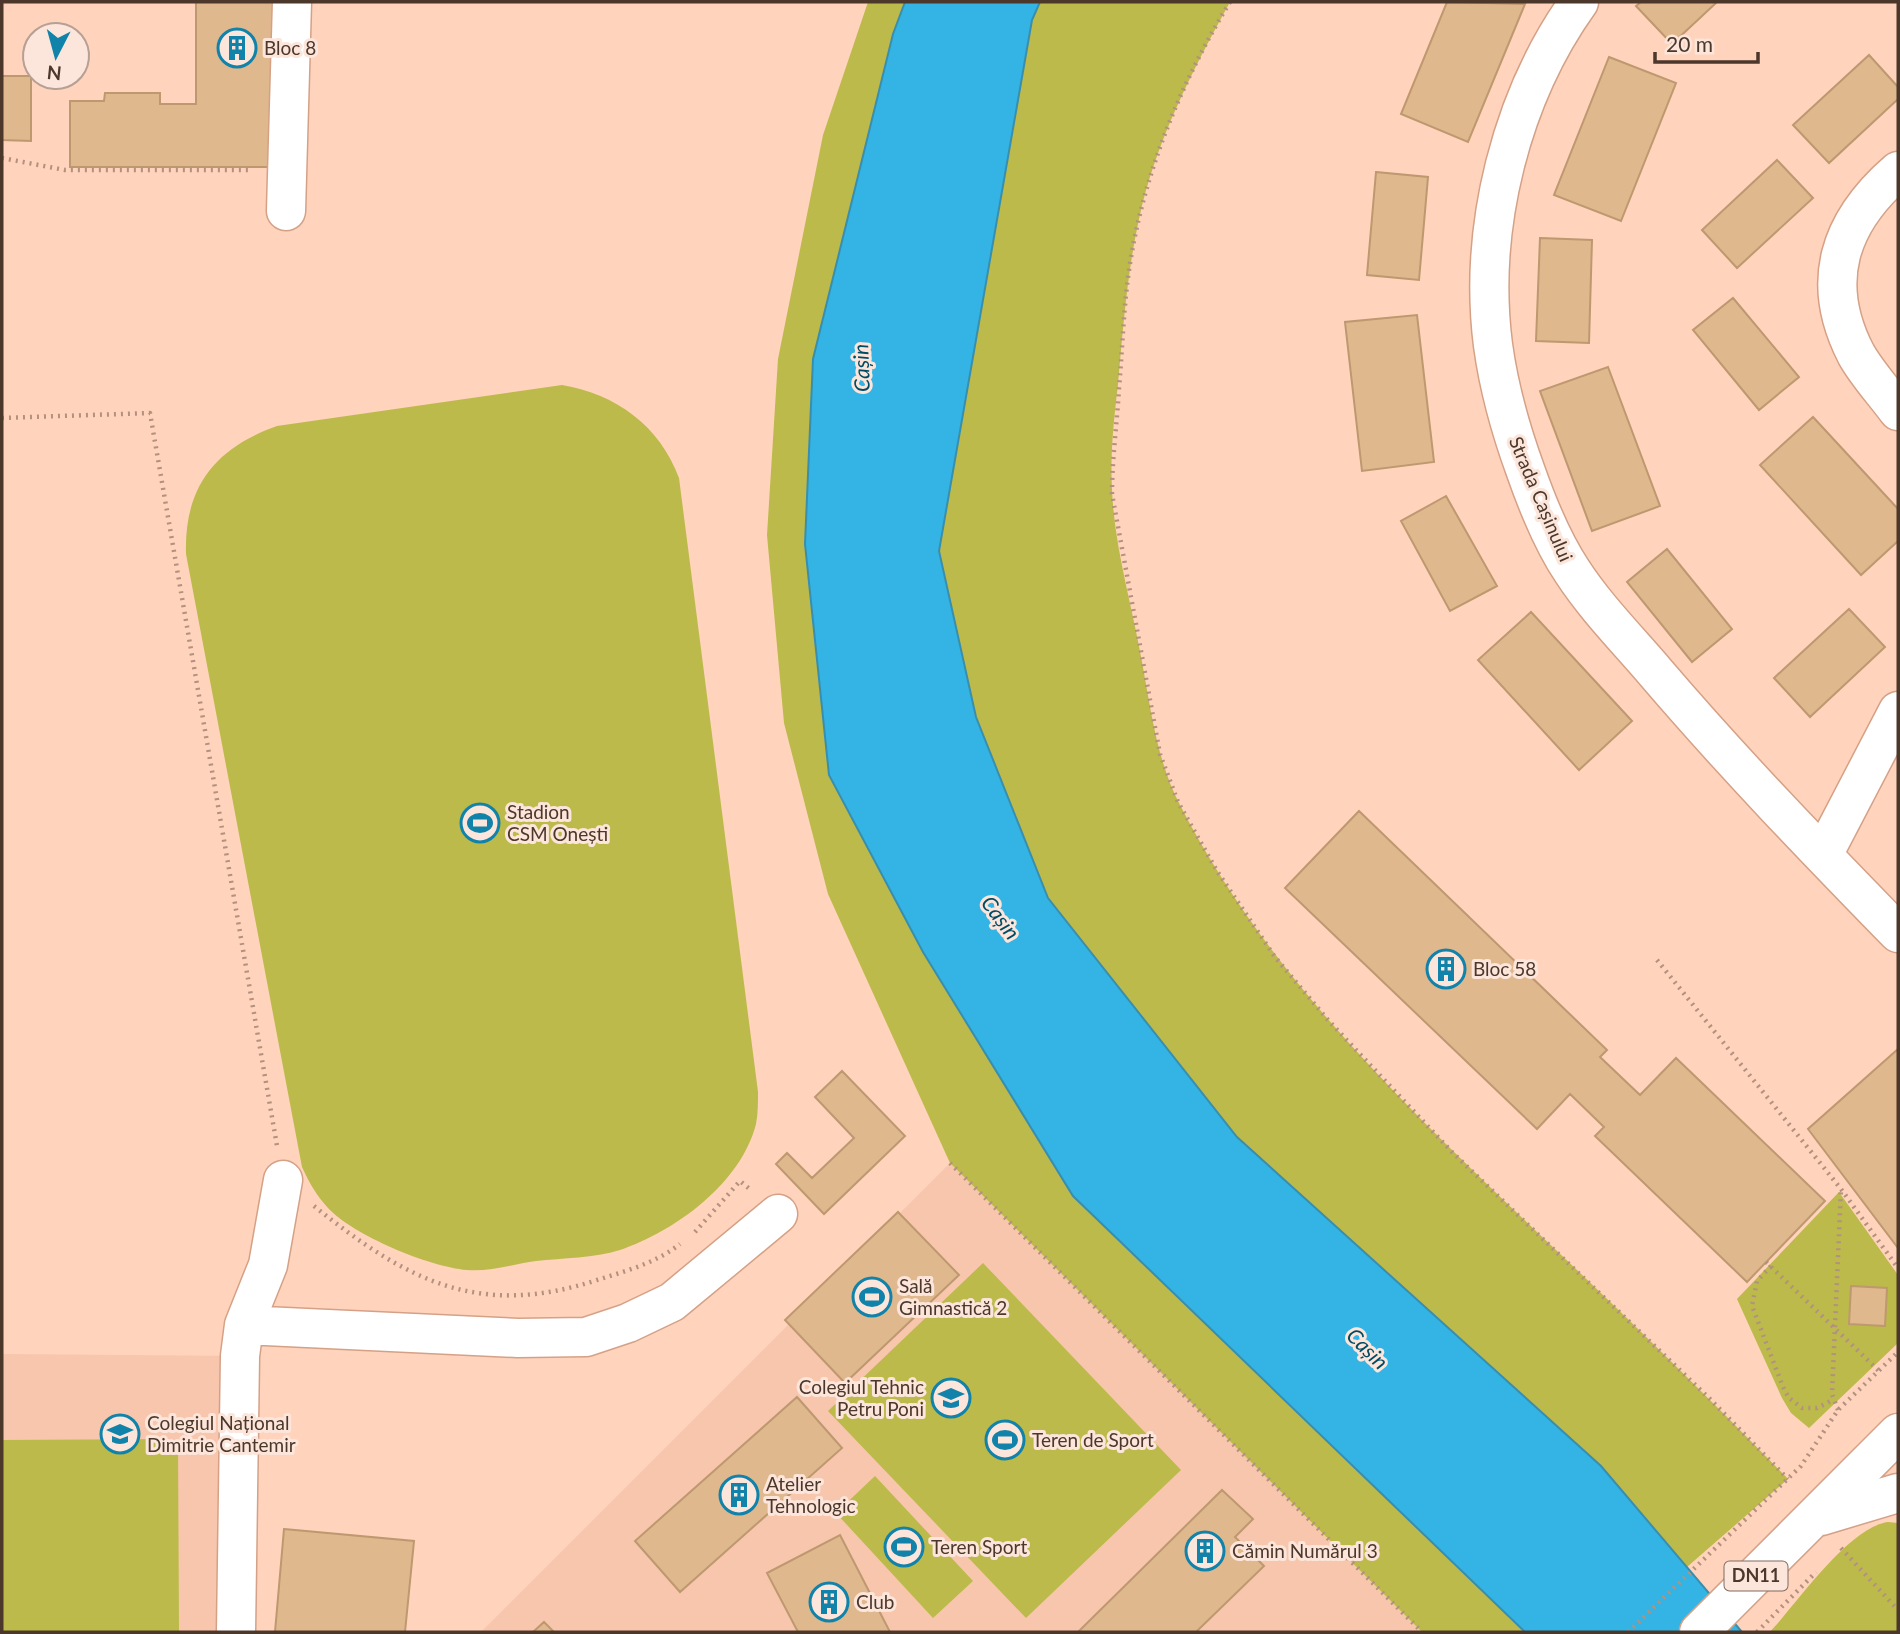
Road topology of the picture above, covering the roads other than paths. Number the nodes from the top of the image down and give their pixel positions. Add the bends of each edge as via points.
1 (292, 2) edge
2 (1579, 2) edge
3 (1898, 171) edge
4 (286, 211) dead end
5 (1898, 411) edge
6 (1898, 711) edge
7 (1823, 855) junction
8 (1898, 933) edge
9 (283, 1180) road end
10 (778, 1214) road end
11 (244, 1325) junction
12 (1898, 1433) edge
13 (1898, 1493) edge
14 (1812, 1520) junction
15 (236, 1632) edge
16 (1699, 1632) edge

1 - 4 street
2 - 7 street, Strada Cașinului via 1561,27 1530,90 1501,188 1492,255 1493,343 1514,438 1556,541 1587,592 1716,743
3 - 5 street via 1860,210 1847,231 1838,276 1840,310 1852,345
6 - 7 street
7 - 8 street, Strada Cașinului
9 - 11 street via 268,1265
10 - 11 street via 672,1303 586,1337 505,1338
11 - 15 street
12 - 14 street, DN11
13 - 14 street, DN11
14 - 16 street, DN11

